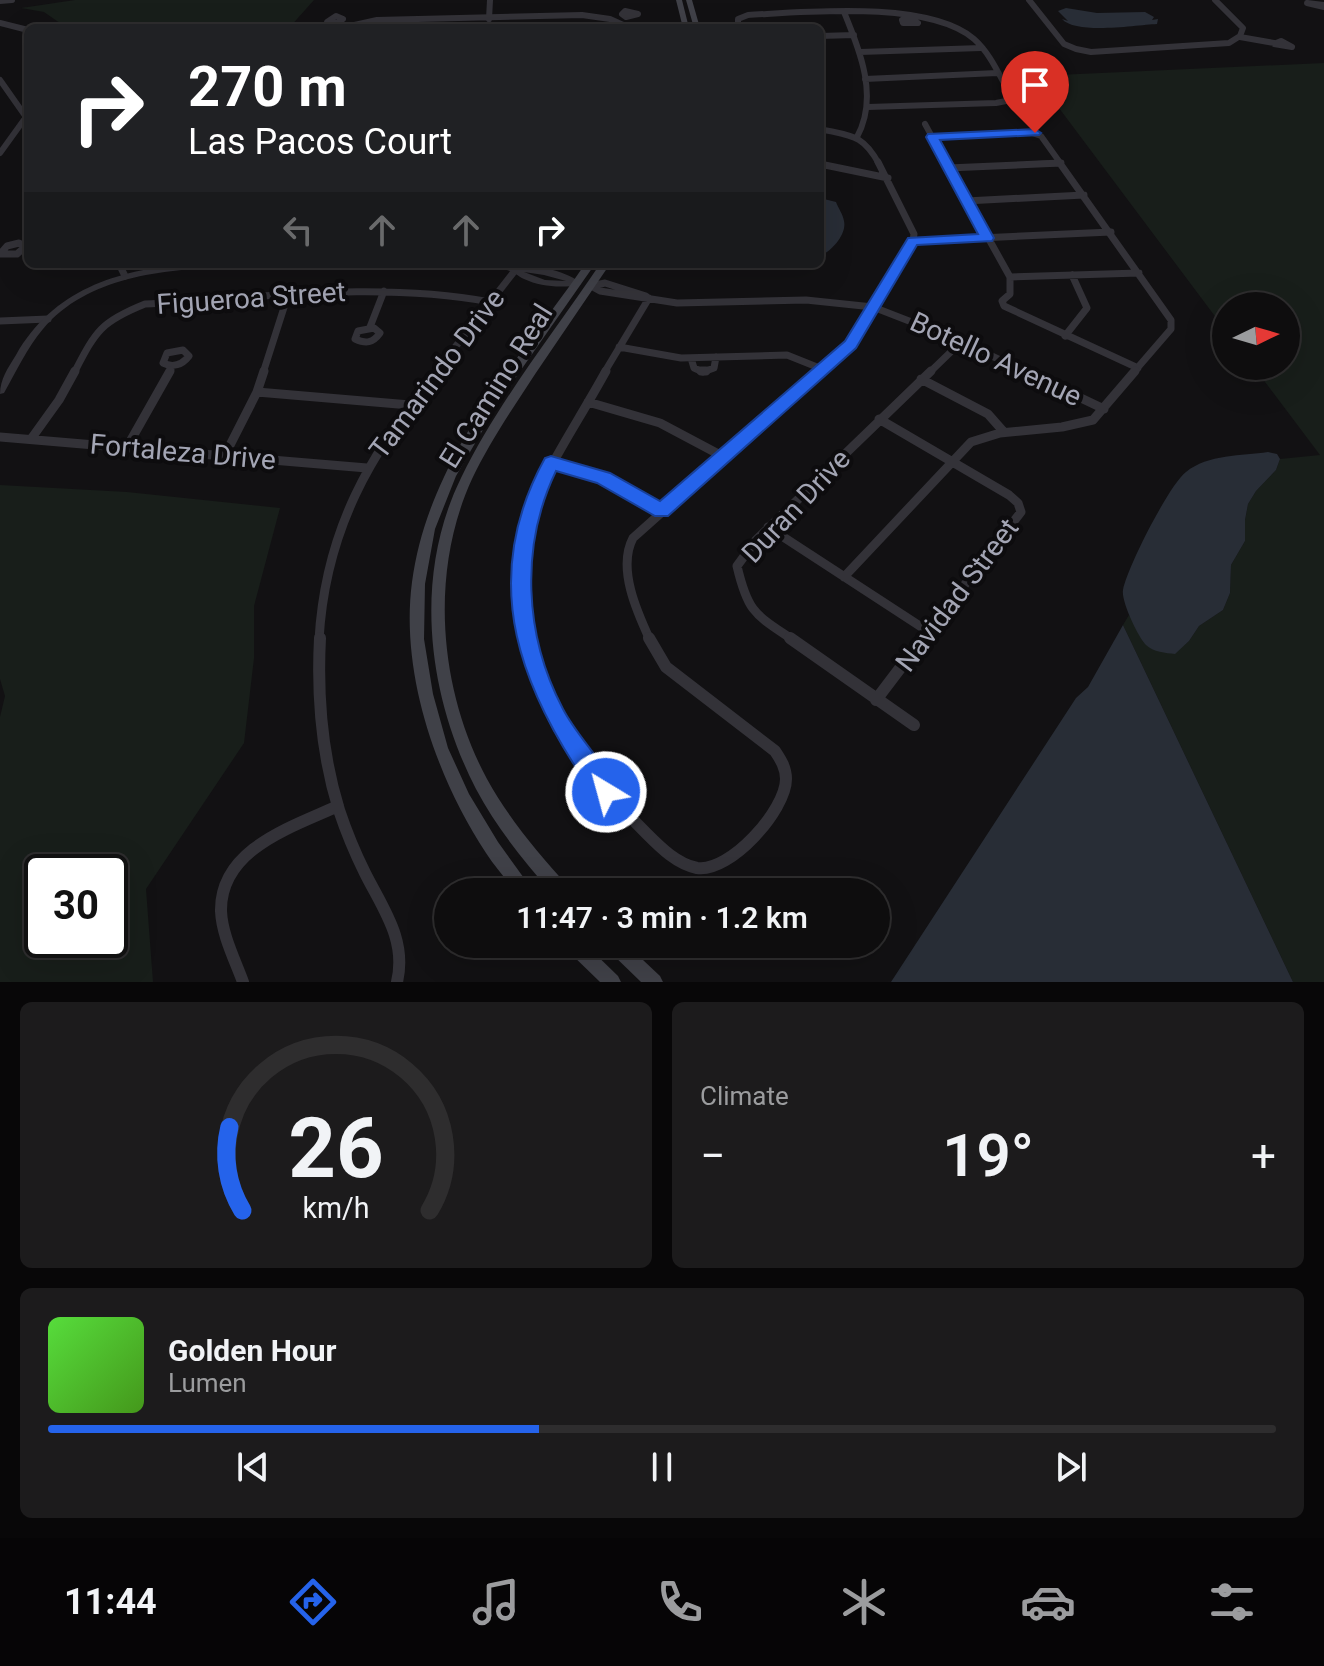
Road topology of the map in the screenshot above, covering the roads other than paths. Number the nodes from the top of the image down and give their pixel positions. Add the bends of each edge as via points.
1 (12, 0) edge
2 (490, 0) edge
3 (679, 0) edge
4 (689, 0) edge
5 (1029, 0) edge
6 (1215, 0) edge
7 (0, 1) edge
8 (844, 12) junction
9 (624, 16) dead end
10 (489, 19) junction
11 (616, 21) junction
12 (0, 23) edge
13 (349, 24) edge
14 (622, 24) edge
15 (685, 24) edge
16 (696, 24) edge
17 (738, 24) edge
18 (24, 29) edge
19 (854, 35) junction
20 (824, 36) edge
21 (1240, 37) junction
22 (1274, 43) dead end
23 (981, 48) junction
24 (860, 52) junction
25 (997, 73) junction
26 (865, 79) junction
27 (0, 80) edge
28 (12, 96) junction
29 (0, 99) edge
30 (868, 107) junction
31 (24, 112) edge
32 (24, 123) edge
33 (925, 124) dead end
34 (824, 130) edge
35 (857, 137) junction
36 (932, 137) junction
37 (0, 153) edge
38 (1061, 163) junction
39 (824, 165) edge
40 (948, 168) junction
41 (888, 178) junction
42 (1084, 195) junction
43 (966, 201) junction
44 (1111, 232) junction
45 (987, 238) junction
46 (913, 241) junction
47 (24, 245) edge
48 (0, 252) edge
49 (121, 268) edge
50 (162, 268) edge
51 (516, 268) edge
52 (518, 268) edge
53 (589, 268) edge
54 (601, 268) edge
55 (1139, 273) junction
56 (1072, 275) junction
57 (125, 276) junction
58 (1010, 277) junction
59 (584, 284) junction
60 (384, 291) junction
61 (288, 295) junction
62 (649, 298) junction
63 (490, 302) junction
64 (873, 307) junction
65 (48, 319) junction
66 (0, 321) edge
67 (370, 327) dead end
68 (1065, 336) junction
69 (961, 342) junction
70 (619, 347) junction
71 (716, 357) junction
72 (691, 358) junction
73 (172, 366) dead end
74 (1138, 368) junction
75 (822, 369) junction
76 (11, 372) junction
77 (0, 373) edge
78 (921, 379) junction
79 (0, 391) edge
80 (257, 392) junction
81 (588, 402) junction
82 (410, 405) junction
83 (1104, 409) junction
84 (879, 419) junction
85 (1003, 431) junction
86 (0, 437) edge
87 (31, 439) junction
88 (127, 447) junction
89 (225, 455) junction
90 (724, 457) junction
91 (951, 461) junction
92 (551, 463) junction
93 (367, 468) junction
94 (662, 511) junction
95 (768, 527) junction
96 (844, 577) junction
97 (929, 632) junction
98 (876, 700) junction
99 (914, 725) dead end
100 (588, 769) junction
101 (338, 806) junction
102 (621, 809) junction
103 (515, 878) edge
104 (551, 878) edge
105 (587, 958) edge
106 (629, 958) edge
107 (243, 982) edge
108 (397, 982) edge
109 (612, 982) edge
110 (654, 982) edge

1 - 7 street
2 - 10 street
3 - 15 main road
4 - 16 main road
5 - 21 street via 1064,44 1083,51 1216,46
6 - 21 street via 1239,21
8 - 17 street via 748,15
8 - 19 street
8 - 23 street via 917,17 968,34
9 - 11 street
10 - 11 street via 582,15
10 - 13 street
11 - 14 street
12 - 18 street
19 - 20 street
19 - 24 street
21 - 22 street
23 - 24 street
23 - 25 street
24 - 26 street
25 - 26 street
25 - 30 street via 1011,96 1006,101
26 - 30 street
27 - 28 street
28 - 29 street
28 - 31 street
30 - 35 street
32 - 37 street
33 - 36 street
34 - 35 street
35 - 41 street via 871,147
36 - 38 street via 1035,133
36 - 40 street
38 - 40 street
38 - 42 street
39 - 41 street
40 - 43 street
41 - 46 street
42 - 43 street
42 - 44 street
43 - 45 street
44 - 45 street
44 - 55 street
45 - 46 street
45 - 58 street
46 - 64 street
47 - 48 street via 11,244
49 - 57 street
50 - 57 street
51 - 63 street, Tamarindo Drive
52 - 59 street via 524,277
53 - 59 main road, El Camino Real
54 - 59 main road, El Camino Real
55 - 56 street
55 - 74 street via 1171,320 1171,329
56 - 58 street
56 - 68 street via 1087,308
57 - 65 street via 80,295
58 - 68 street via 1004,306
59 - 62 street, Botello Avenue
59 - 103 main road, El Camino Real via 476,431 448,478 424,547 419,584 416,628 428,710 446,763 480,833
59 - 104 main road, El Camino Real via 465,481 439,582 441,661 450,703 475,768 503,820
60 - 61 street, Figueroa Street
60 - 63 street, Figueroa Street
60 - 67 street
61 - 80 street
61 - 87 street, Figueroa Street via 153,303 115,316 96,332 64,393
62 - 64 street, Botello Avenue via 690,303 834,301
62 - 70 street
63 - 82 street, Tamarindo Drive
64 - 69 street, Botello Avenue
64 - 75 street via 850,344
65 - 66 street
65 - 76 street
68 - 74 street
69 - 78 street, Duran Drive
69 - 83 street, Botello Avenue
70 - 72 street
70 - 81 street
71 - 72 street
71 - 72 street via 714,368 706,372 694,368
71 - 75 street via 787,355
73 - 88 street
74 - 83 street
75 - 90 street
76 - 77 street
76 - 79 street
78 - 84 street, Duran Drive
78 - 85 street via 988,414
80 - 82 street
80 - 89 street
81 - 90 street via 660,423
81 - 92 street
82 - 93 street, Tamarindo Drive
83 - 85 street via 1075,426
84 - 91 street, Navidad Street
84 - 95 street, Duran Drive
85 - 91 street via 971,442
86 - 87 street, Fortaleza Drive
87 - 88 street, Fortaleza Drive
88 - 89 street, Fortaleza Drive
89 - 93 street, Fortaleza Drive
90 - 94 street
91 - 96 street
91 - 97 street, Navidad Street via 1009,495 1021,512
92 - 94 street via 603,478
92 - 100 street via 525,534 523,616 541,686
93 - 101 street, Tamarindo Drive via 329,568 317,656 319,718
94 - 102 street via 634,537 627,555 652,651 775,751 783,762 786,786 770,816 734,855 704,869 681,862
95 - 96 street
95 - 98 street, Duran Drive via 737,566 747,604 767,624
96 - 97 street
97 - 98 street, Navidad Street
98 - 99 street, Duran Drive
100 - 102 street
100 - 102 street via 622,772 627,790
101 - 107 street via 255,847 227,883 221,909 224,928
101 - 108 street, Tamarindo Drive via 403,950
105 - 109 main road
106 - 110 main road

